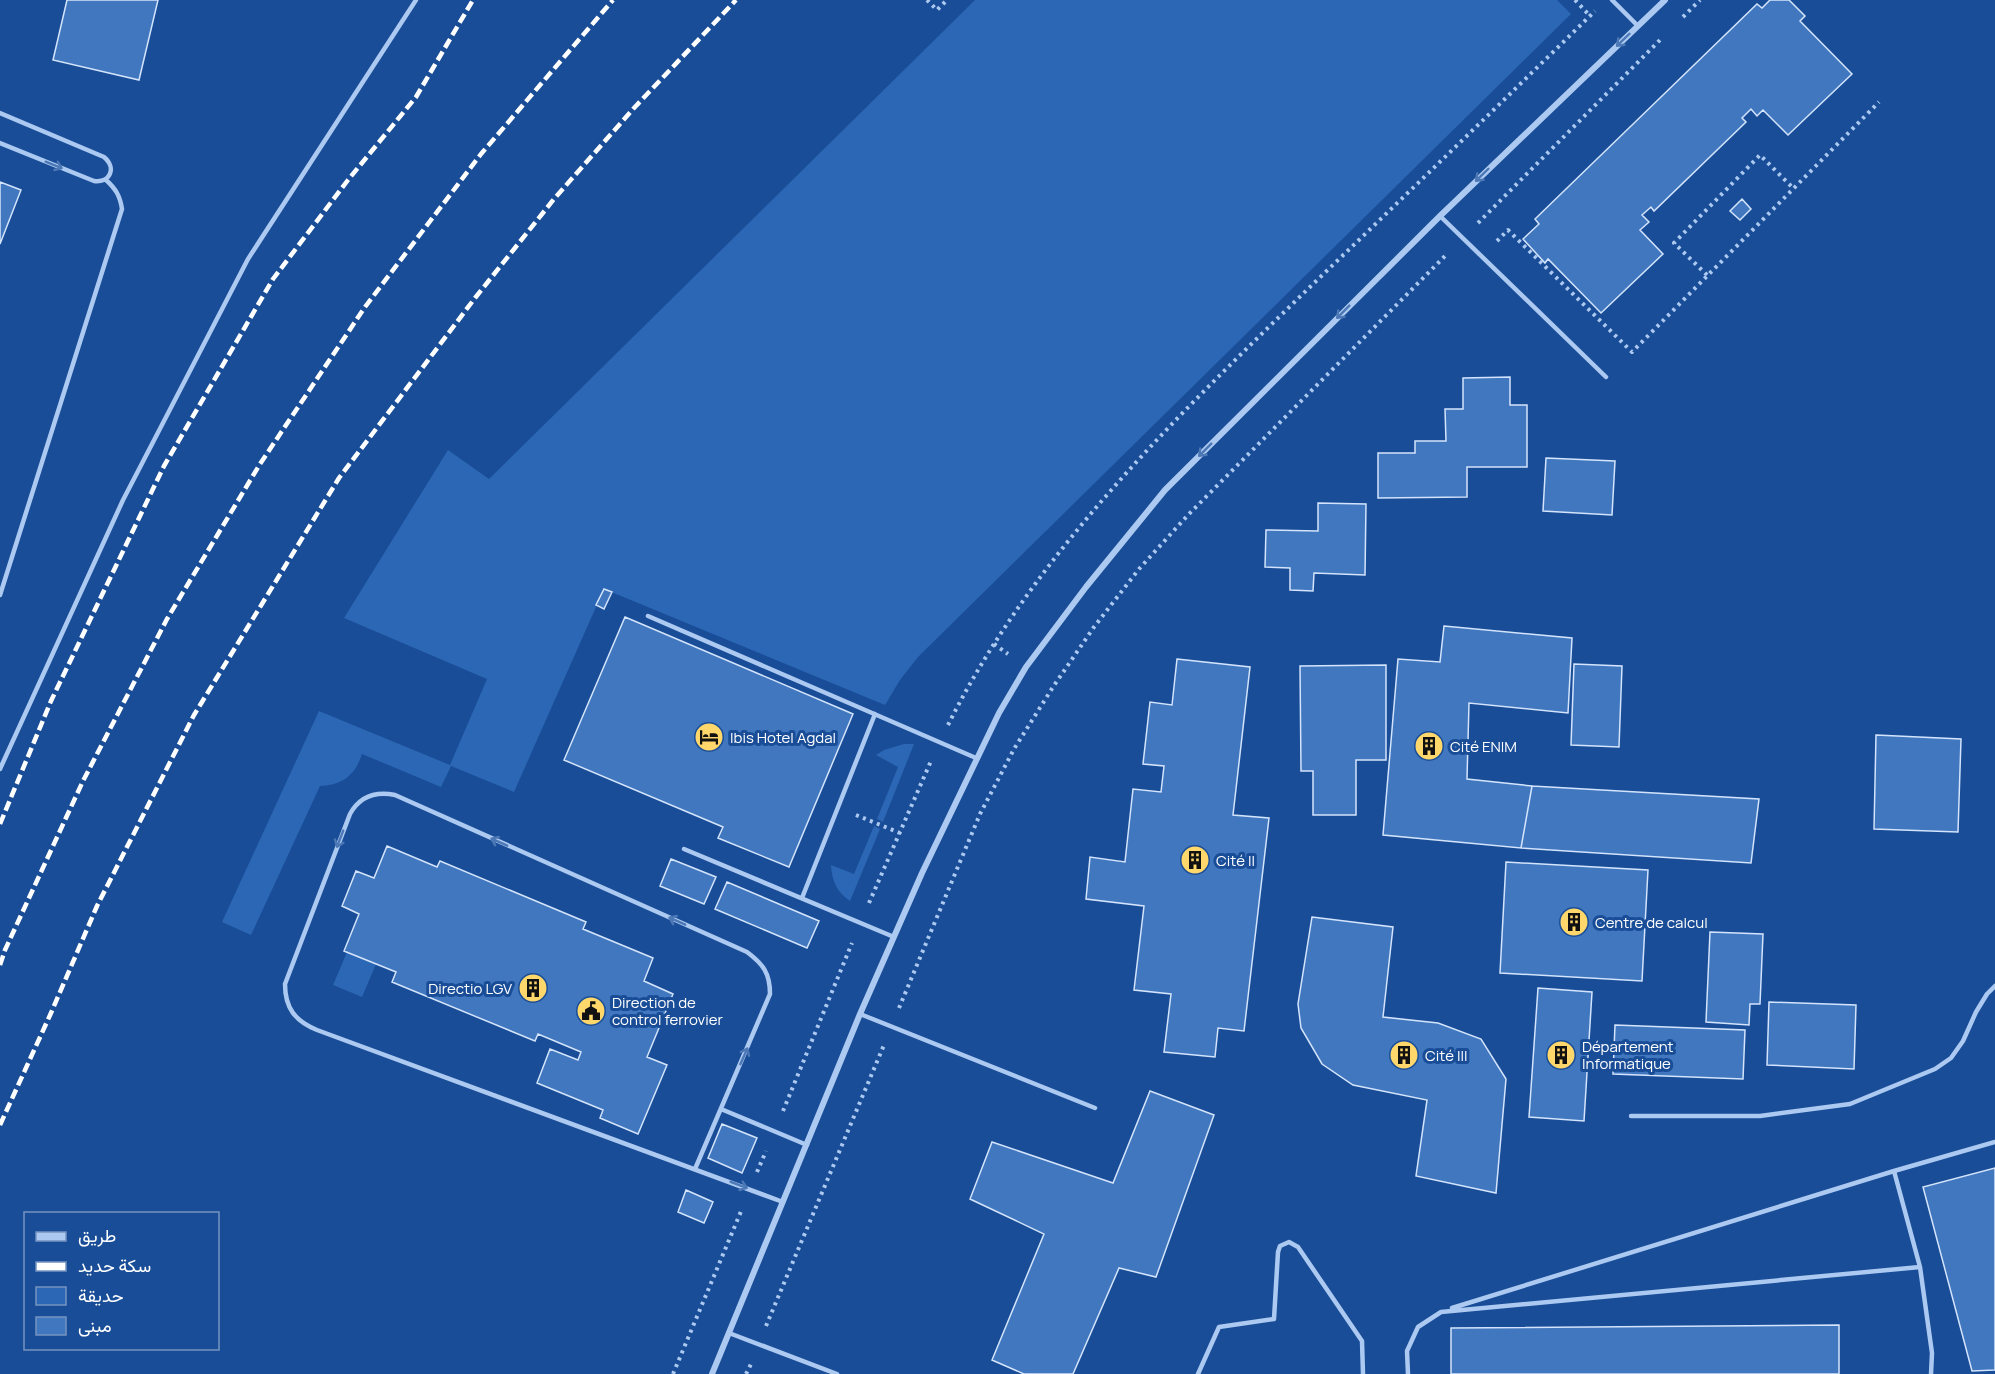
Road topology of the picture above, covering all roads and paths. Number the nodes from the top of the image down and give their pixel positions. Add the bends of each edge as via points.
1 (416, 0) edge
2 (927, 0) edge
3 (947, 0) edge
4 (1575, 0) edge
5 (1612, 0) edge
6 (1665, 0) edge
7 (1700, 0) edge
8 (1590, 16) dead end
9 (1683, 17) dead end
10 (1638, 26) junction
11 (1666, 34) dead end
12 (1879, 102) dead end
13 (0, 113) edge
14 (0, 143) edge
15 (106, 180) junction
16 (1793, 188) junction
17 (1440, 216) junction
18 (1463, 238) junction
19 (1482, 257) junction
20 (1707, 275) junction
21 (1606, 377) dead end
22 (0, 596) edge
23 (648, 616) dead end
24 (875, 714) junction
25 (976, 758) junction
26 (0, 768) edge
27 (837, 808) junction
28 (900, 833) dead end
29 (684, 849) dead end
30 (802, 898) junction
31 (894, 937) junction
32 (1995, 986) edge
33 (860, 1014) junction
34 (891, 1027) junction
35 (1095, 1107) dead end
36 (721, 1109) junction
37 (1631, 1116) dead end
38 (1995, 1142) edge
39 (807, 1145) junction
40 (695, 1169) junction
41 (1894, 1171) junction
42 (783, 1202) junction
43 (1920, 1267) junction
44 (1441, 1312) junction
45 (729, 1334) junction
46 (758, 1346) junction
47 (712, 1374) edge
48 (746, 1374) edge
49 (837, 1374) edge
50 (1198, 1374) edge
51 (1363, 1374) edge
52 (1408, 1374) edge
53 (1931, 1374) edge

1 - 26 lane via 248,260 123,500
2 - 3 path via 937,10
4 - 8 path
5 - 10 lane
6 - 10 street
7 - 9 path
10 -> 17 street
11 - 18 path
12 - 16 path
13 - 15 lane via 104,157 112,168
14 -> 15 lane via 94,182
15 - 22 lane via 115,188 122,209
16 - 20 path
16 - 20 path via 1760,155 1674,243
17 - 18 lane
17 -> 25 street via 1165,490 1026,667
18 - 19 lane
18 - 34 path via 1188,514 1094,627 1031,722 980,814
19 - 20 path via 1508,230 1632,352
19 - 21 lane
23 - 24 lane
24 - 25 lane
24 - 27 lane
25 - 31 street
27 - 28 path
27 - 30 lane
29 - 30 lane
30 - 31 lane
31 - 33 street
32 - 37 lane via 1951,1058 1935,1069 1850,1104 1760,1116
33 - 34 lane
33 - 39 street
34 - 35 lane
34 - 46 path
36 - 39 lane
36 - 40 lane
36 -> 40 lane via 771,994 768,973 762,964 747,952 395,795 377,793 354,807 285,984 285,996 296,1018 317,1030
38 - 41 lane
39 - 42 street
40 -> 42 lane
41 - 43 lane
41 - 44 lane
42 - 45 street
43 - 44 lane
43 - 53 lane via 1932,1353
44 - 52 lane via 1418,1327 1407,1351
45 - 46 lane
45 - 47 street
46 - 48 path
46 - 49 lane
50 - 51 lane via 1219,1327 1274,1319 1278,1252 1280,1246 1289,1242 1298,1247 1362,1341

